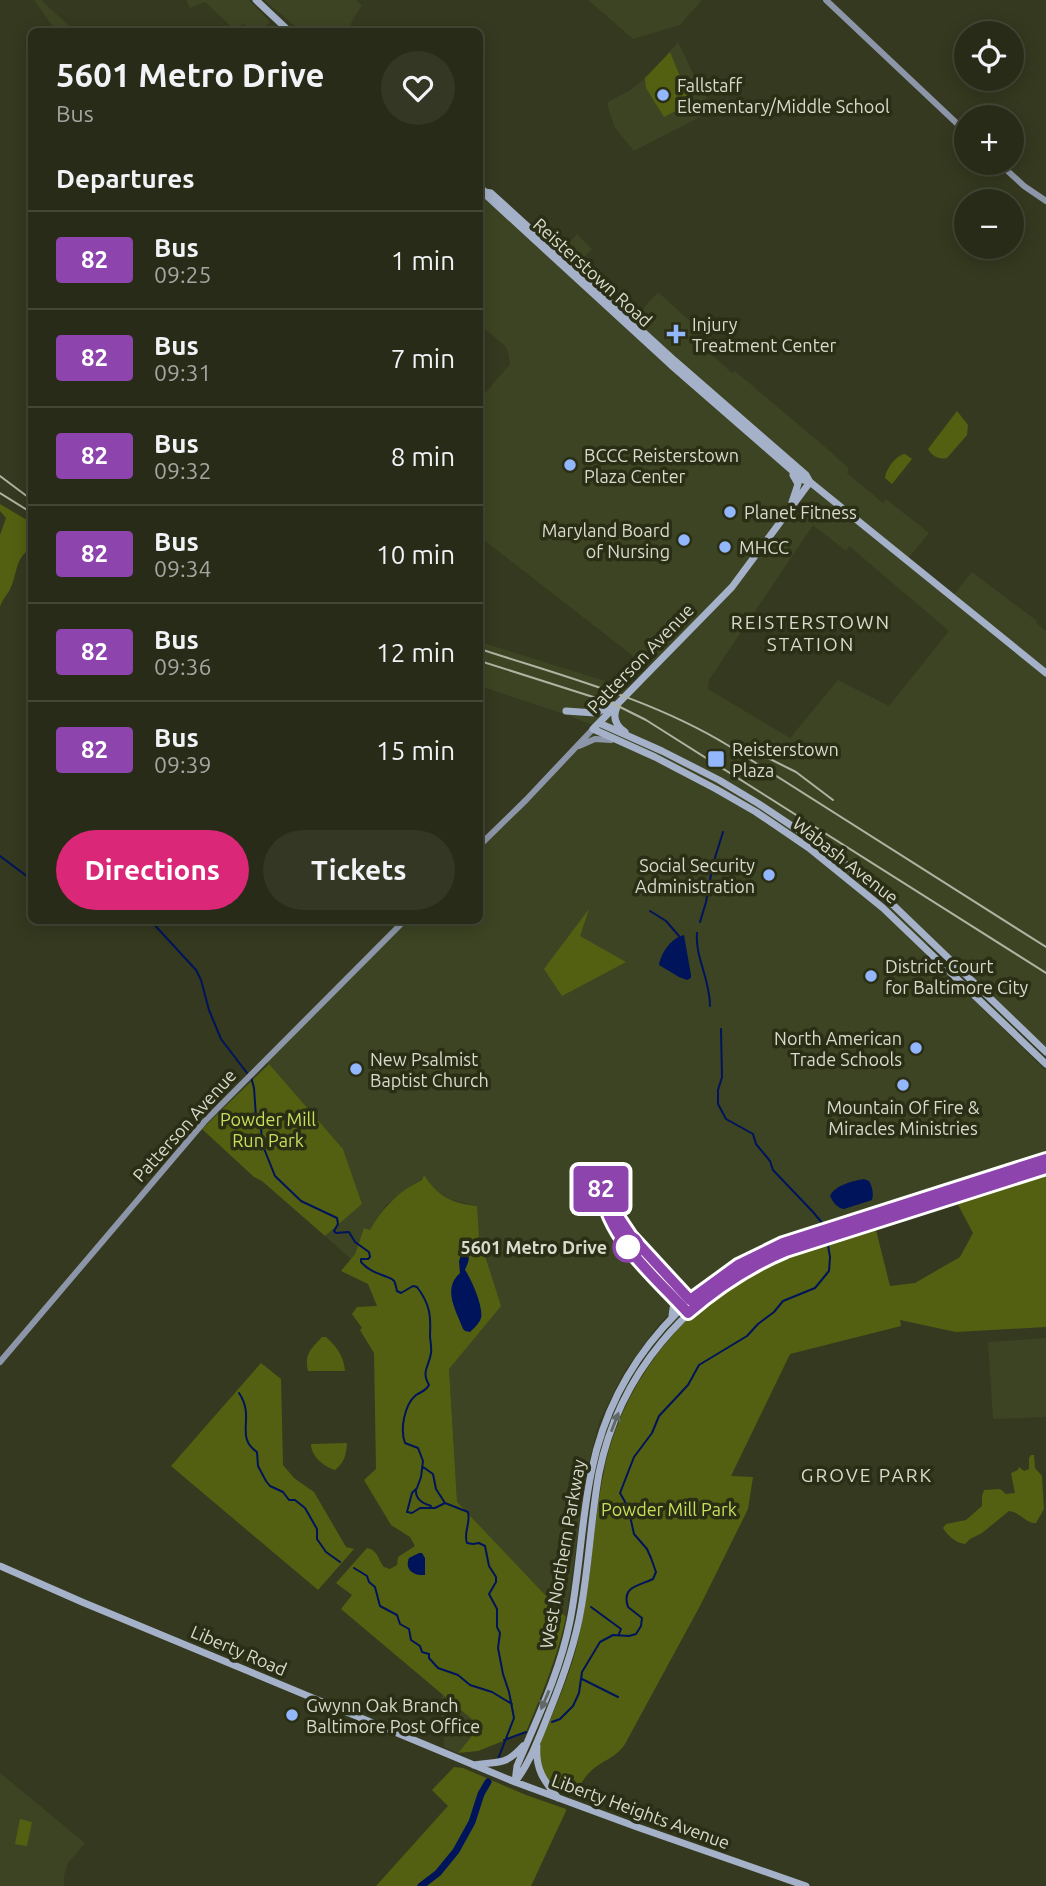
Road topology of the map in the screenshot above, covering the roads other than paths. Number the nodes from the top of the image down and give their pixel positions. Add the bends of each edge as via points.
1 (256, 0) edge
2 (826, 0) edge
3 (286, 28) edge
4 (954, 121) edge
5 (1012, 175) edge
6 (483, 189) edge
7 (483, 190) edge
8 (1046, 201) edge
9 (608, 307) junction
10 (631, 319) junction
11 (716, 404) junction
12 (736, 414) junction
13 (771, 452) junction
14 (810, 482) junction
15 (789, 509) junction
16 (1046, 673) edge
17 (622, 699) junction
18 (566, 711) dead end
19 (596, 726) junction
20 (636, 744) junction
21 (568, 753) junction
22 (483, 842) edge
23 (401, 924) edge
24 (1046, 1052) edge
25 (1046, 1064) edge
26 (1046, 1159) edge
27 (1046, 1168) edge
28 (666, 1288) dead end
29 (671, 1318) junction
30 (0, 1362) edge
31 (587, 1495) junction
32 (595, 1500) junction
33 (0, 1566) edge
34 (538, 1739) junction
35 (527, 1740) junction
36 (469, 1763) junction
37 (515, 1782) junction
38 (558, 1798) junction
39 (806, 1886) edge

1 - 3 main road
2 - 4 main road
5 - 8 main road
6 - 10 main road, Reisterstown Road
7 - 9 main road, Reisterstown Road
9 - 10 main road
9 - 11 main road, Reisterstown Road
10 - 12 main road, Reisterstown Road
11 - 12 main road
11 - 13 main road, Reisterstown Road
12 - 14 main road, Reisterstown Road
13 - 14 main road, Reisterstown Road
13 - 15 main road via 798,482
14 - 15 main road, Patterson Avenue
14 - 16 main road, Reisterstown Road
15 - 17 main road, Patterson Avenue via 732,587
17 - 18 main road via 595,713
17 - 19 main road, Patterson Avenue
17 - 20 main road via 615,721
19 - 20 main road, Wabash Avenue
19 - 21 main road, Patterson Avenue
20 - 21 main road via 604,738 585,742
20 - 24 main road, Wabash Avenue via 688,764 736,790 844,863
20 - 25 main road, Wabash Avenue via 733,798 837,870
21 - 22 main road, Patterson Avenue
23 - 30 main road, Patterson Avenue via 204,1122
26 - 29 main road, West Northern Parkway via 793,1239 738,1265
32 -> 27 main road, West Northern Parkway via 609,1439 631,1385 670,1331 709,1295 786,1251
28 - 29 main road via 674,1302
29 - 31 main road, West Northern Parkway via 614,1401 595,1453
31 - 32 main road
31 -> 35 main road, West Northern Parkway via 567,1634
32 - 34 main road, West Northern Parkway via 577,1629
33 - 36 main road, Liberty Road
34 - 37 main road, West Northern Parkway
34 - 38 main road via 539,1771
35 - 36 main road via 508,1760
35 - 37 main road, West Northern Parkway
36 - 37 main road, Liberty Heights Avenue
37 - 38 main road, Liberty Heights Avenue
38 - 39 main road, Liberty Heights Avenue

